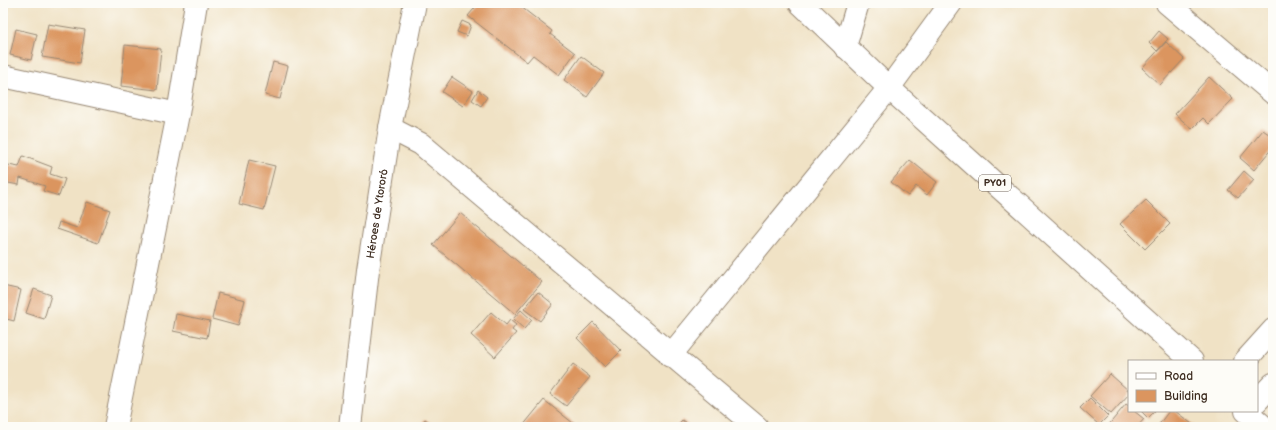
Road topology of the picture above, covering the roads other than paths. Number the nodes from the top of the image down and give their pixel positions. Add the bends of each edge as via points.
1 (196, 3) edge
2 (415, 3) edge
3 (800, 3) edge
4 (858, 3) edge
5 (951, 3) edge
6 (1167, 3) edge
7 (845, 47) junction
8 (3, 76) edge
9 (1269, 81) edge
10 (889, 88) junction
11 (178, 114) junction
12 (390, 128) junction
13 (1273, 330) edge
14 (670, 356) junction
15 (1191, 360) edge
16 (1246, 360) edge
17 (1273, 384) edge
18 (1258, 400) edge
19 (1252, 412) edge
20 (752, 426) edge
21 (116, 427) edge
22 (350, 427) edge
23 (1264, 427) edge

1 - 11 main road
2 - 12 main road, Héroes de Ytororó
3 - 7 main road, PY01
4 - 7 main road
5 - 10 main road
6 - 9 main road
7 - 10 main road, PY01
8 - 11 main road
10 - 14 main road
10 - 15 main road, PY01
11 - 21 main road
12 - 14 main road via 420,144
12 - 22 main road, Héroes de Ytororó via 368,270
13 - 16 main road
14 - 20 main road
17 - 18 main road
19 - 23 main road

